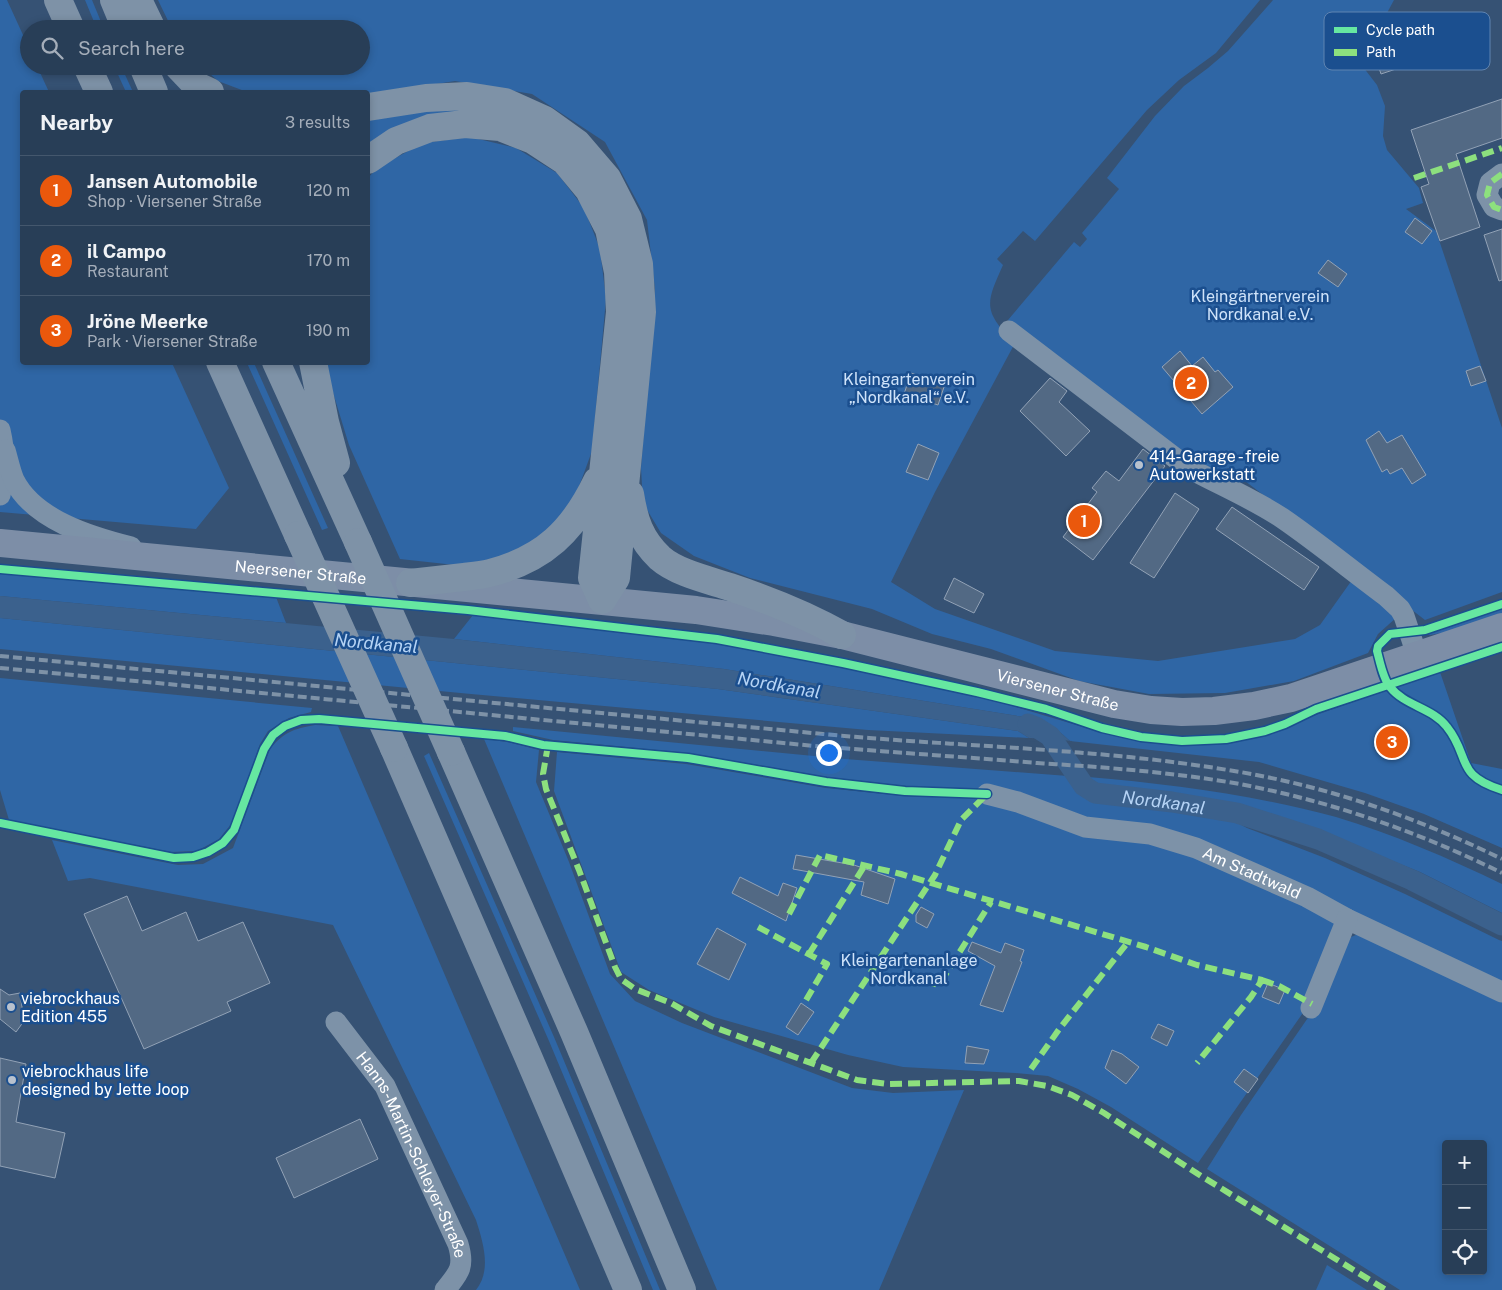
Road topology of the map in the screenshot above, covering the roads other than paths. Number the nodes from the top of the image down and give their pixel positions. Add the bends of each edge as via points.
1 (58, 0) edge
2 (114, 0) edge
3 (138, 0) edge
4 (67, 20) edge
5 (122, 20) edge
6 (148, 20) edge
7 (91, 75) edge
8 (147, 75) edge
9 (187, 75) edge
10 (98, 90) edge
11 (153, 90) edge
12 (206, 90) edge
13 (370, 108) edge
14 (370, 159) edge
15 (1502, 174) edge
16 (1502, 210) edge
17 (1009, 331) dead end
18 (221, 365) edge
19 (277, 365) edge
20 (314, 365) edge
21 (2, 440) edge
22 (615, 467) junction
23 (0, 495) edge
24 (358, 542) junction
25 (0, 543) edge
26 (174, 558) junction
27 (410, 583) junction
28 (602, 600) junction
29 (696, 610) joint
30 (1502, 627) edge
31 (842, 635) junction
32 (1417, 655) junction
33 (987, 794) dead end
34 (1347, 919) junction
35 (1502, 992) edge
36 (1311, 1008) dead end
37 (336, 1022) dead end
38 (445, 1290) edge
39 (628, 1290) edge
40 (682, 1290) edge

1 - 4 highway
2 - 5 highway
3 - 6 highway
7 - 10 highway
8 - 11 highway
9 - 12 highway
13 - 22 highway via 426,98 467,96 505,102 545,120 577,143 608,178 628,220 639,264 642,312
14 - 22 highway via 396,141 430,128 465,124 500,127 532,140 565,161 589,190 609,229 618,272 620,312
15 - 16 street via 1490,183 1488,195 1494,207
17 - 32 street via 1187,467 1281,518 1386,596 1404,616
18 - 39 highway, bridge via 394,748
19 - 24 highway
20 - 24 highway via 325,422
21 - 23 street via 3,486
21 - 26 street via 14,480 31,504 56,520 110,542
22 - 27 highway via 569,527 548,547 523,562 489,574
22 - 28 highway via 592,578
22 - 31 highway via 642,538 661,559 690,574 815,619
24 - 40 highway, bridge via 574,1032
25 - 26 main road, Neersener Straße
26 - 27 main road, Neersener Straße
27 - 28 main road, Neersener Straße
28 - 29 main road, Neersener Straße
29 - 31 main road, Viersener Straße
30 - 32 main road, Viersener Straße
31 - 32 main road, Viersener Straße via 1114,704 1182,712 1254,706 1291,698
33 - 34 street, Am Stadtwald via 1085,827 1150,834 1196,848 1299,893
34 - 35 street, Am Stadtwald
34 - 36 street
37 - 38 street, Hanns-Martin-Schleyer-Straße via 385,1086 458,1244 462,1266

